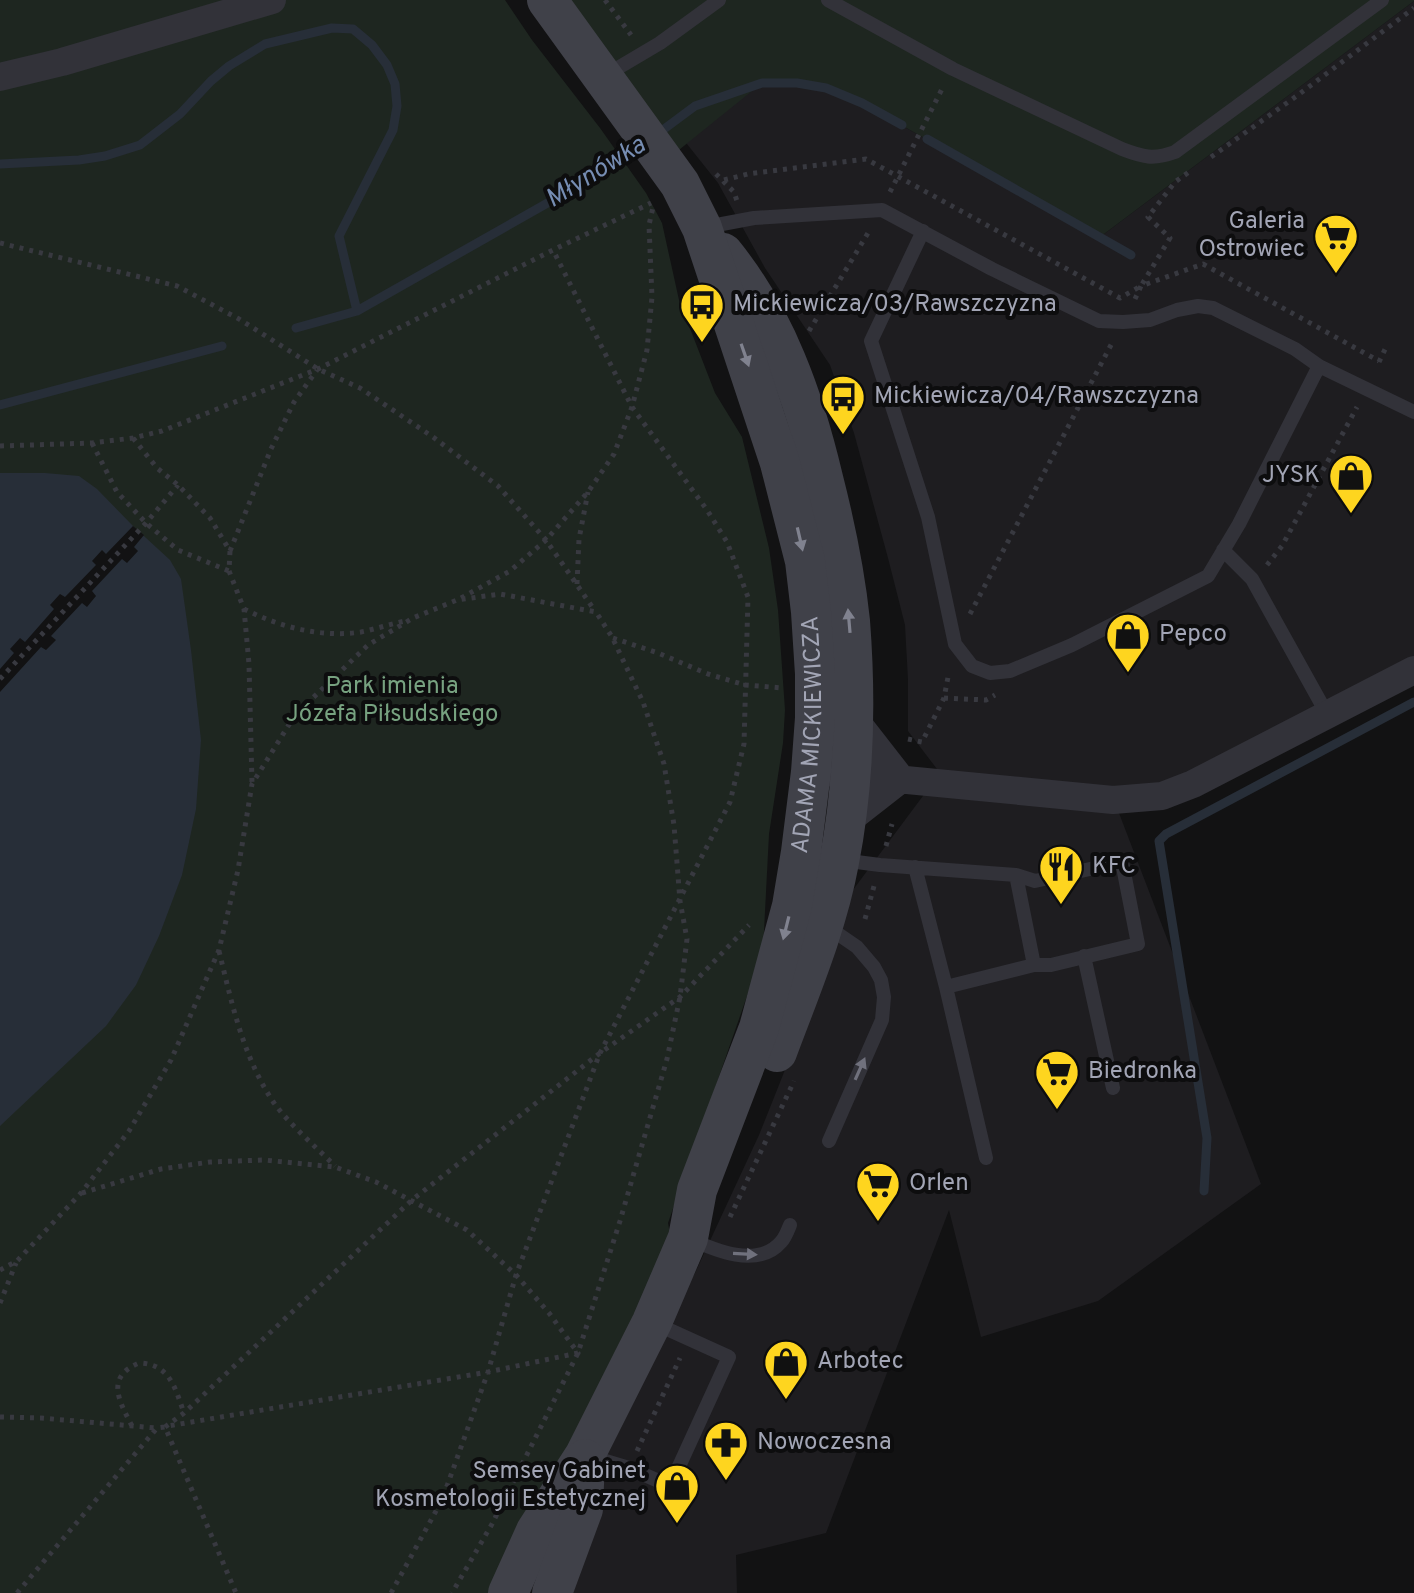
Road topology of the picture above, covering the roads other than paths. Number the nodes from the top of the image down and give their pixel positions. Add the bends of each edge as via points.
1 (272, 0) edge
2 (547, 0) edge
3 (719, 0) edge
4 (828, 0) edge
5 (1382, 0) edge
6 (0, 77) edge
7 (602, 77) junction
8 (702, 228) junction
9 (923, 231) junction
10 (1319, 366) junction
11 (1414, 412) edge
12 (1223, 550) junction
13 (1414, 670) edge
14 (1327, 714) junction
15 (852, 716) junction
16 (811, 772) junction
17 (851, 774) junction
18 (901, 779) junction
19 (826, 849) junction
20 (915, 867) junction
21 (1016, 875) junction
22 (824, 924) junction
23 (1084, 956) junction
24 (1034, 965) junction
25 (946, 987) junction
26 (1113, 1088) dead end
27 (829, 1141) dead end
28 (986, 1158) dead end
29 (790, 1225) dead end
30 (701, 1244) junction
31 (652, 1322) junction
32 (585, 1455) junction
33 (508, 1593) edge
34 (552, 1593) edge

1 - 6 street
2 - 7 street, ADAMA MICKIEWICZA
3 - 7 lane
4 - 5 lane via 953,69 1122,149 1158,158 1175,152
7 - 8 street, ADAMA MICKIEWICZA via 680,184
8 - 9 lane via 754,218 882,210
15 -> 8 street, ADAMA MICKIEWICZA via 848,607 815,445 765,314
8 -> 16 street, ADAMA MICKIEWICZA via 780,463 805,561 815,674
9 - 10 lane via 1099,321 1150,320 1177,310 1213,308
9 - 12 lane via 871,341 928,517 955,644 972,666 990,673 1010,671 1072,645 1208,576
10 - 11 lane
10 - 12 lane
12 - 14 lane via 1252,579
13 - 14 street
14 - 18 street via 1162,796 1113,800
15 - 17 street, ADAMA MICKIEWICZA
15 - 18 street, ADAMA MICKIEWICZA
16 - 17 street
16 - 19 street, ADAMA MICKIEWICZA
17 - 18 street
17 - 19 street, ADAMA MICKIEWICZA
18 - 19 street
19 - 20 lane via 880,865
19 - 22 street, ADAMA MICKIEWICZA
19 -> 30 street, ADAMA MICKIEWICZA via 789,918 759,1028 697,1190
20 - 21 lane
20 - 25 lane
21 - 23 lane via 1035,881 1122,862 1138,944
21 - 24 lane
27 -> 22 lane via 882,1020 884,997 874,967 857,947
22 - 30 street, ADAMA MICKIEWICZA
23 - 24 lane
23 - 26 lane
24 - 25 lane
25 - 28 lane
30 -> 29 lane via 738,1255 761,1255 780,1243
30 - 31 street, ADAMA MICKIEWICZA
31 - 32 street, ADAMA MICKIEWICZA
31 - 32 lane via 729,1357 670,1486
32 - 33 street, ADAMA MICKIEWICZA via 536,1531
32 - 34 street, ADAMA MICKIEWICZA via 583,1509

